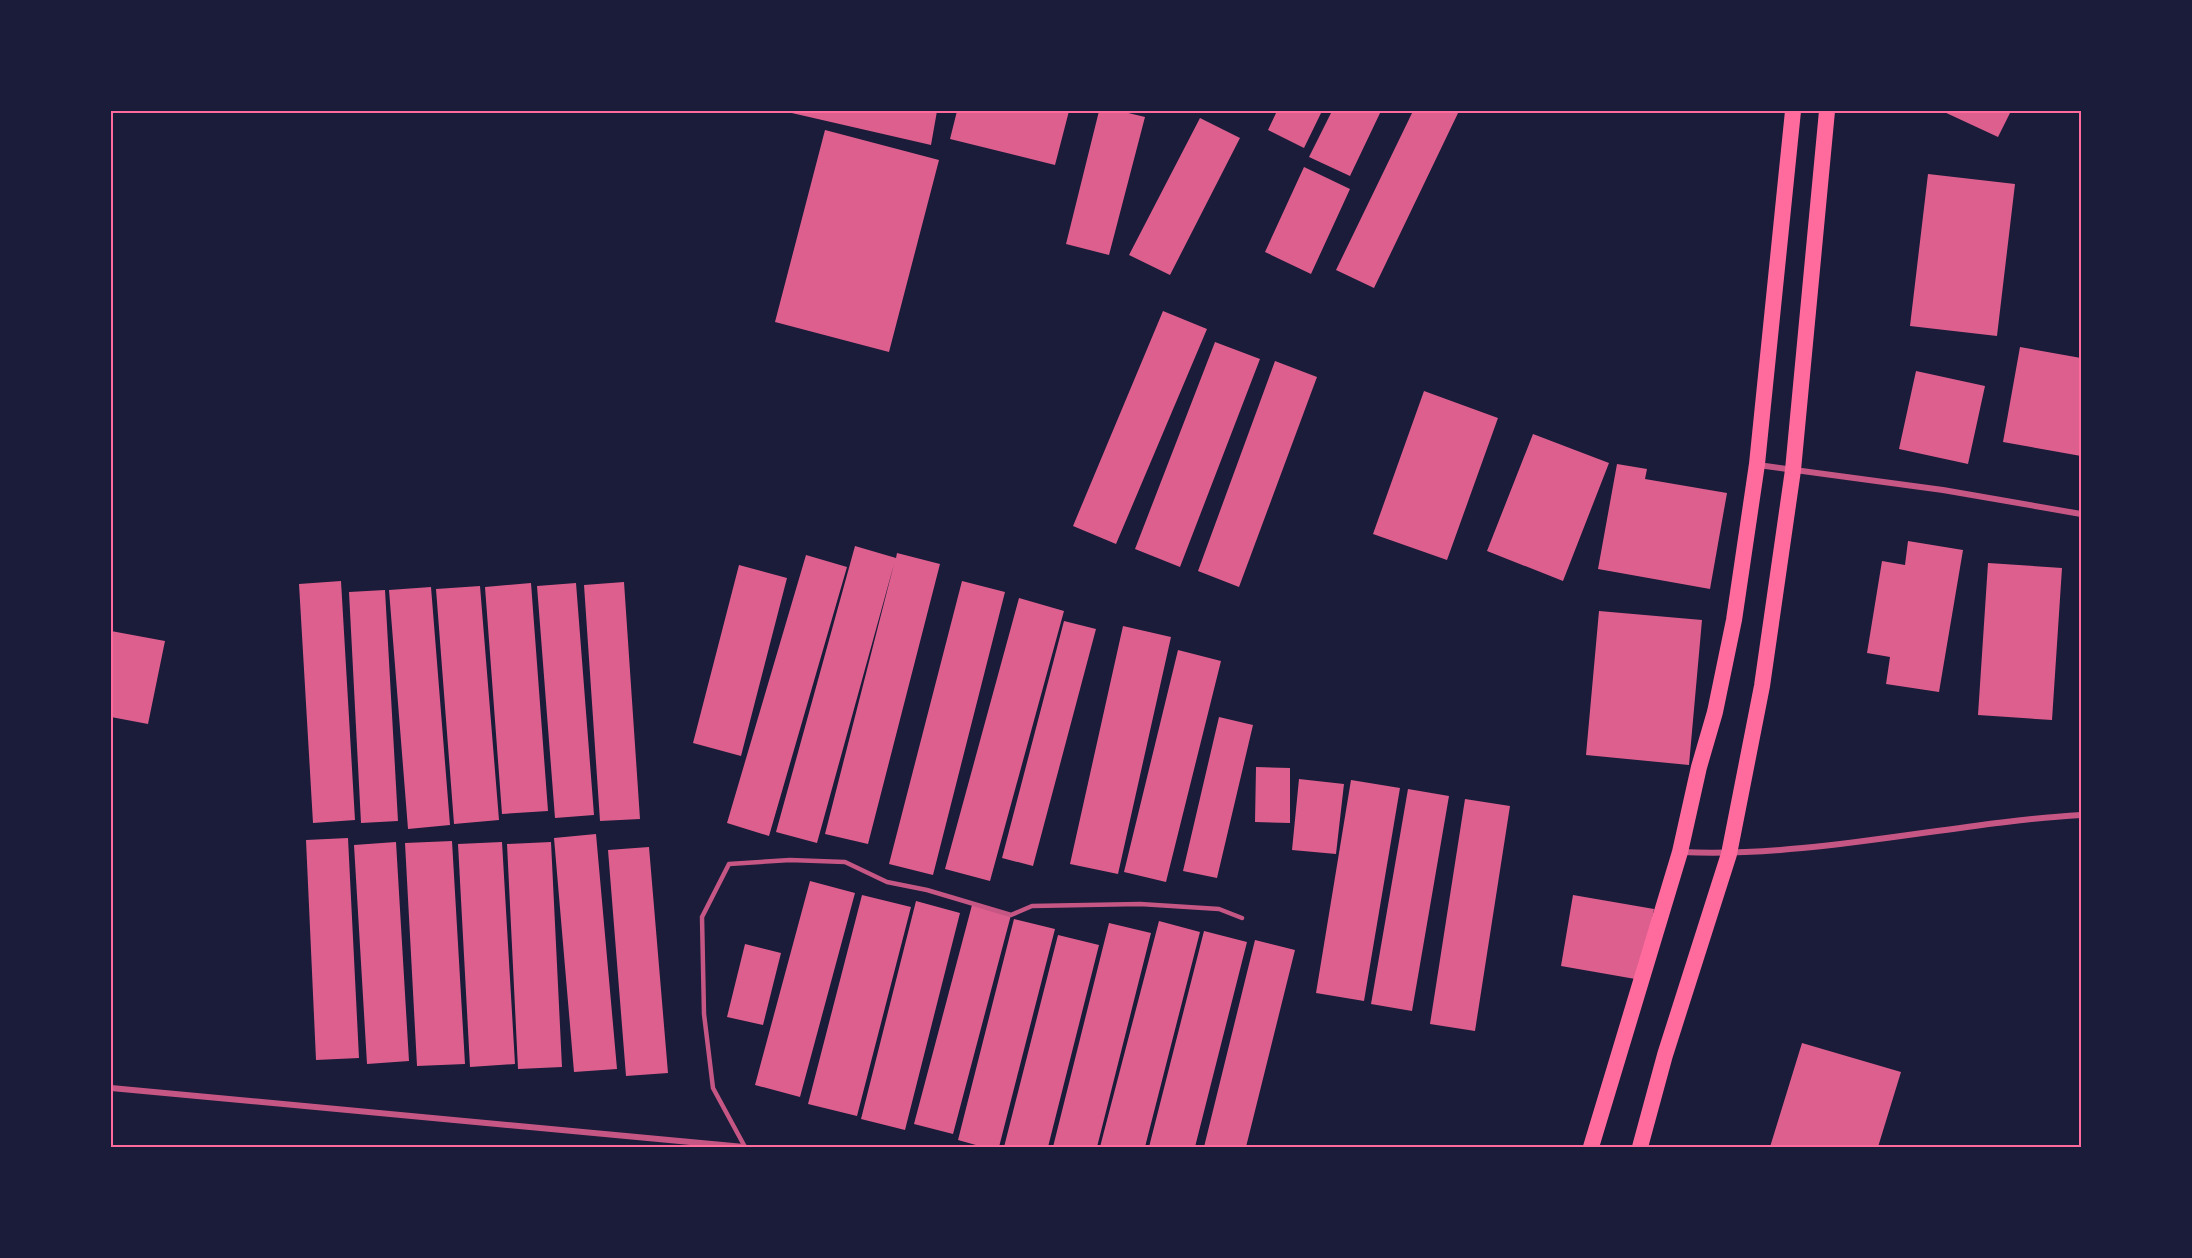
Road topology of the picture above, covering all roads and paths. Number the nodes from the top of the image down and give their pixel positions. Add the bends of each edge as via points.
1 (1793, 111) edge
2 (1827, 111) edge
3 (1757, 464) junction
4 (1793, 470) junction
5 (2081, 514) edge
6 (2081, 815) edge
7 (1680, 852) junction
8 (1729, 854) junction
9 (1242, 918) dead end
10 (111, 1088) edge
11 (745, 1147) edge
12 (1592, 1147) edge
13 (1640, 1147) edge

1 - 3 highway
2 - 4 highway
3 - 4 street
3 - 7 highway via 1734,620
4 - 5 street
4 - 8 highway via 1762,686
6 - 8 street
7 - 8 street
7 - 12 highway
8 - 13 highway
9 - 11 lane via 1219,909 1140,904 1032,906 1011,915 887,882 845,862 729,864 702,916 704,1014 713,1088
10 - 11 street

